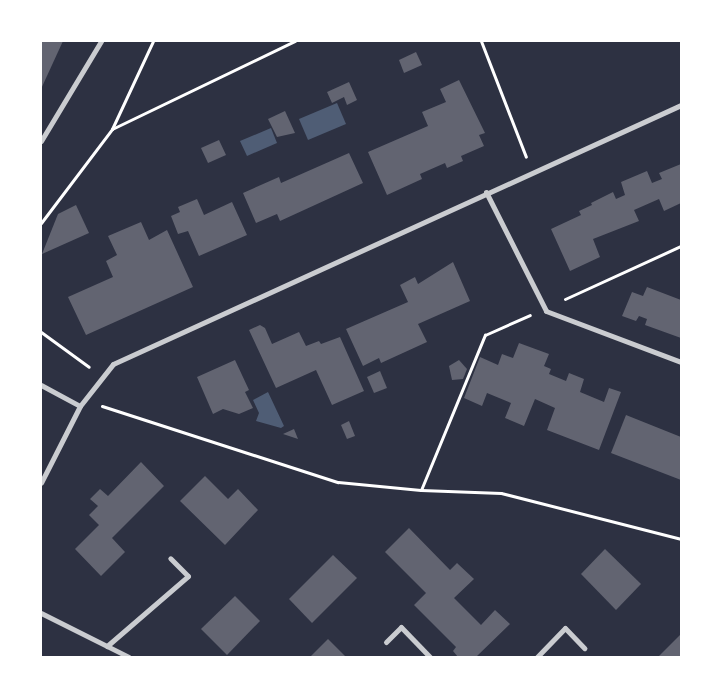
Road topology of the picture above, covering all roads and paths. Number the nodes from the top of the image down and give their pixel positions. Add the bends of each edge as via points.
1 (101, 41) edge
2 (153, 41) edge
3 (295, 41) edge
4 (481, 41) edge
5 (681, 105) edge
6 (41, 128) edge
7 (112, 129) junction
8 (48, 131) junction
9 (41, 141) edge
10 (532, 171) junction
11 (486, 192) junction
12 (41, 223) edge
13 (681, 246) edge
14 (544, 308) junction
15 (41, 332) edge
16 (681, 362) edge
17 (41, 385) edge
18 (96, 385) junction
19 (80, 406) junction
20 (41, 483) edge
21 (421, 490) junction
22 (681, 538) edge
23 (170, 558) dead end
24 (41, 613) edge
25 (386, 642) dead end
26 (107, 646) junction
27 (584, 648) dead end
28 (129, 657) edge
29 (430, 657) edge
30 (537, 657) edge

1 - 8 street
2 - 7 path
3 - 7 path
4 - 10 path
5 - 10 street
6 - 8 street
7 - 12 path
8 - 9 street
10 - 11 street
11 - 14 street
11 - 18 street via 114,364
13 - 14 path
14 - 16 street via 560,318
14 - 21 path via 485,335
15 - 18 path via 88,366
17 - 19 street
18 - 19 street
18 - 21 path via 102,406 338,482
19 - 20 street
21 - 22 path via 501,493
23 - 26 street via 188,576
24 - 26 street
25 - 29 street via 401,627
26 - 28 street
27 - 30 street via 565,628

